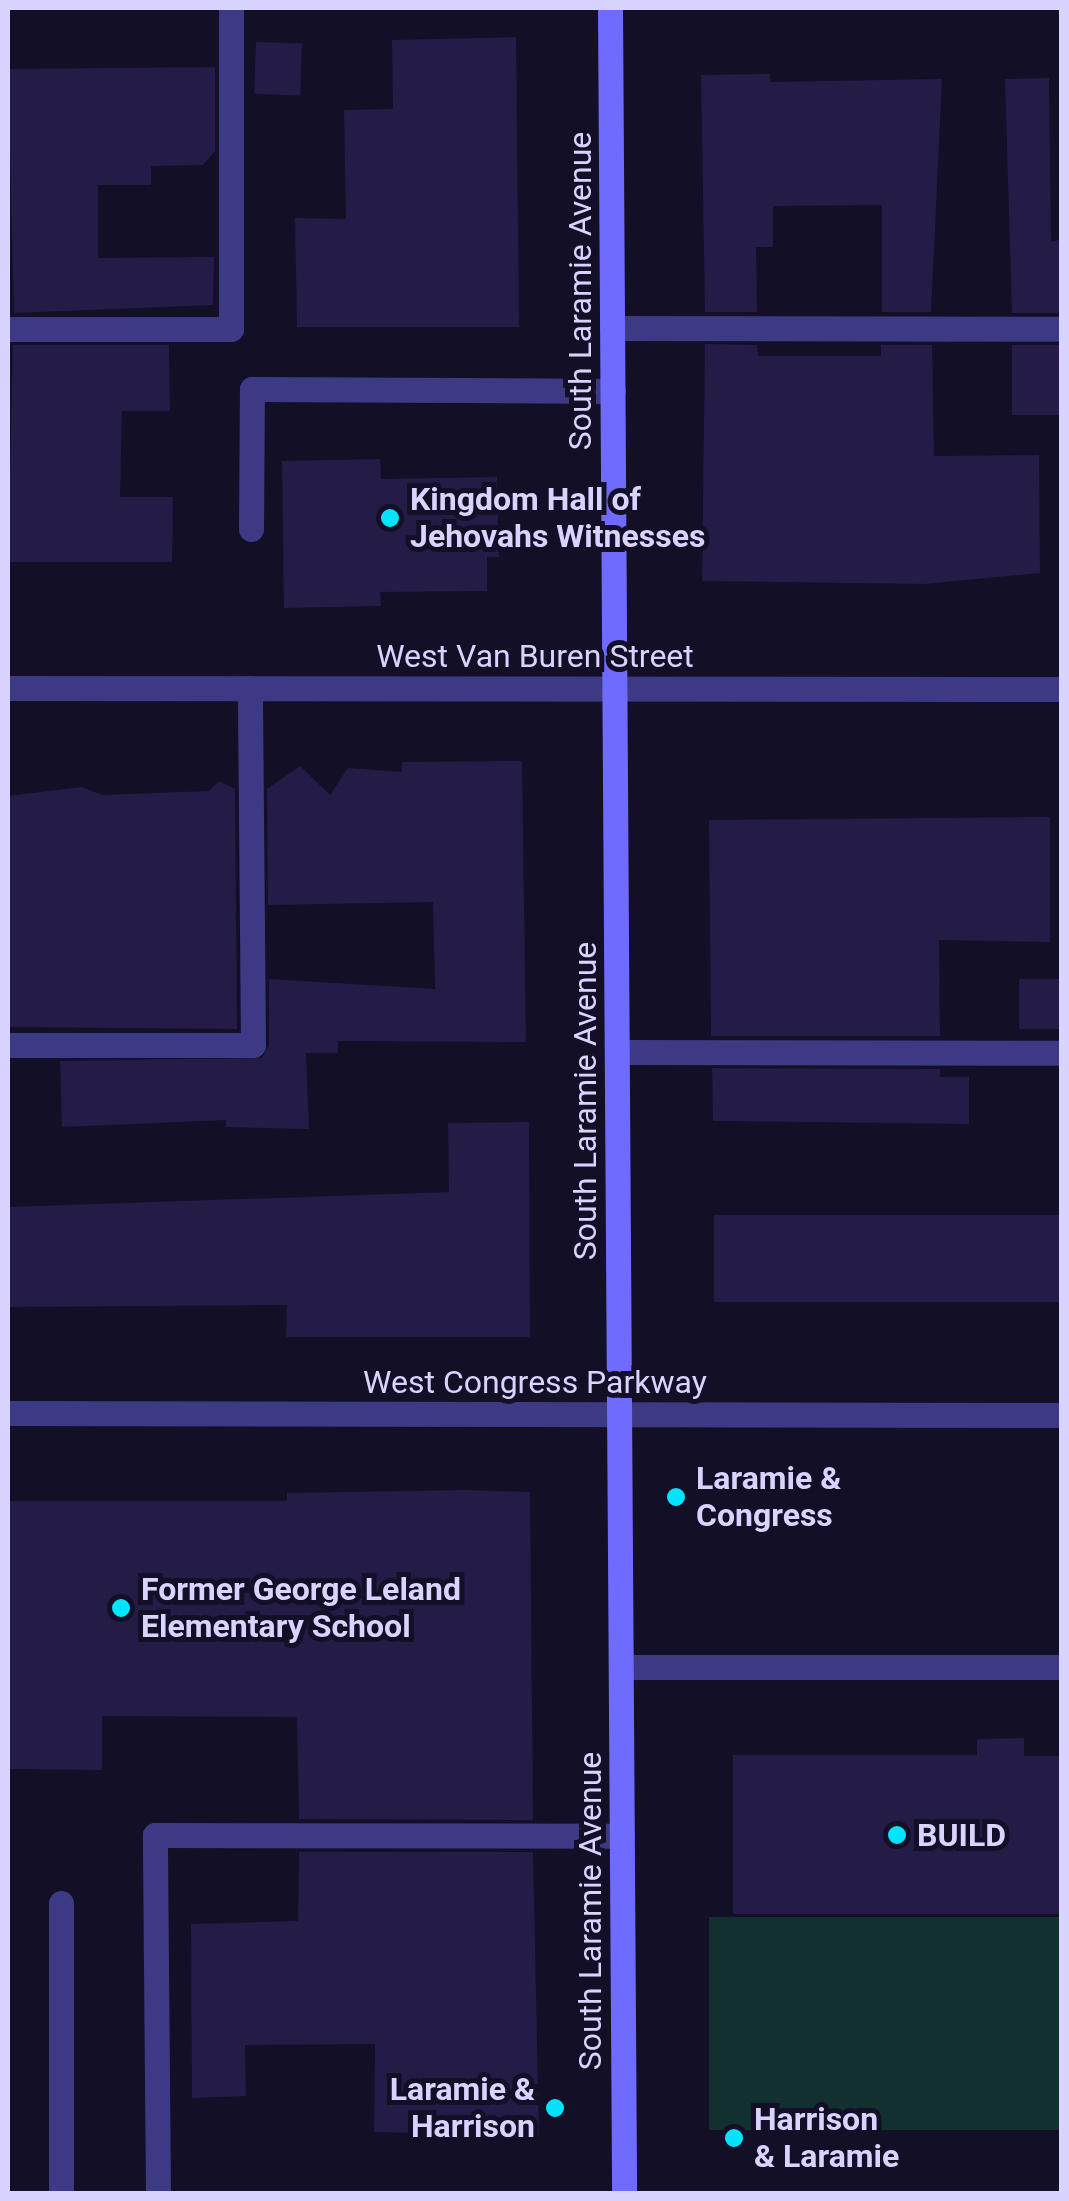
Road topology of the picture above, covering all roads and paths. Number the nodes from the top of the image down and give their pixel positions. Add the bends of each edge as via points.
1 (231, 8) edge
2 (610, 8) edge
3 (8, 328) edge
4 (612, 328) junction
5 (1062, 328) edge
6 (613, 391) junction
7 (251, 530) dead end
8 (8, 688) edge
9 (250, 688) junction
10 (615, 689) junction
11 (1062, 689) edge
12 (8, 1045) edge
13 (617, 1052) junction
14 (1062, 1053) edge
15 (8, 1413) edge
16 (620, 1415) junction
17 (1062, 1415) edge
18 (621, 1667) junction
19 (1062, 1667) edge
20 (622, 1836) junction
21 (60, 1903) dead end
22 (61, 2194) edge
23 (158, 2194) edge
24 (624, 2194) edge

1 - 3 street via 231,329
2 - 4 street, South Laramie Avenue
4 - 5 street
4 - 6 street, South Laramie Avenue
6 - 7 street via 252,389
6 - 10 street, South Laramie Avenue
8 - 9 street, West Van Buren Street
9 - 10 street, West Van Buren Street
9 - 12 street via 253,1045
10 - 11 street, West Van Buren Street
10 - 13 street, South Laramie Avenue
13 - 14 street
13 - 16 street, South Laramie Avenue
15 - 16 street, West Congress Parkway
16 - 17 street, West Congress Parkway
16 - 18 street, South Laramie Avenue
18 - 19 street
18 - 20 street, South Laramie Avenue
20 - 23 street via 155,1834
20 - 24 street, South Laramie Avenue
21 - 22 street

